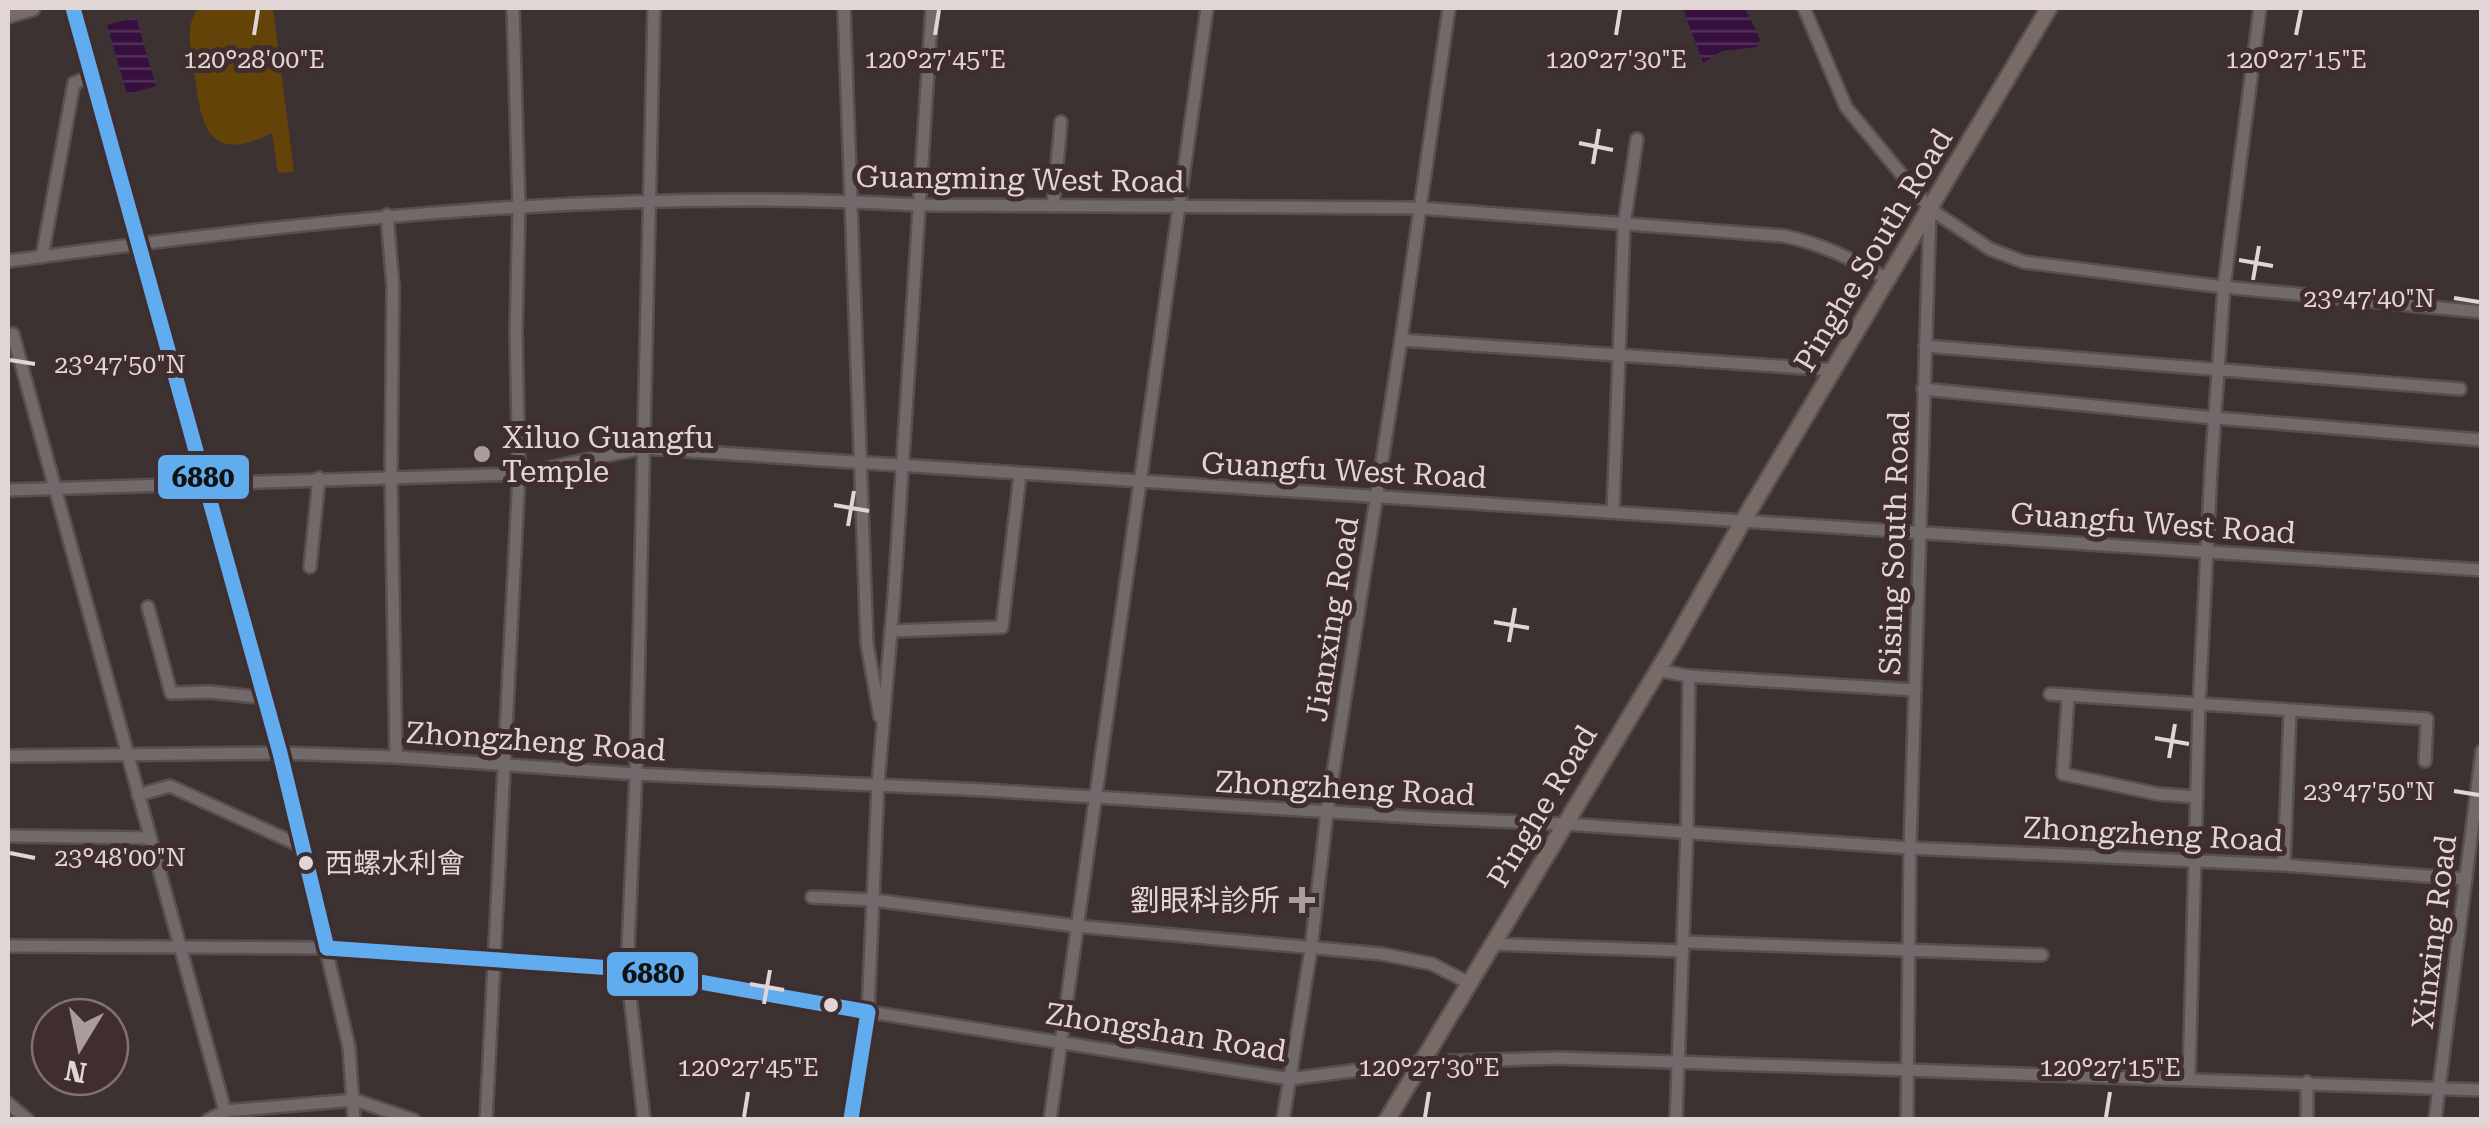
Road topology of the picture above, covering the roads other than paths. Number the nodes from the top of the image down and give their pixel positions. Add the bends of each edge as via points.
1 (32, 8) edge
2 (72, 8) edge
3 (513, 8) edge
4 (654, 8) edge
5 (844, 8) edge
6 (932, 8) edge
7 (1207, 8) edge
8 (1449, 8) edge
9 (1804, 8) edge
10 (2049, 8) edge
11 (2260, 8) edge
12 (8, 15) edge
13 (92, 76) junction
14 (1061, 122) dead end
15 (1637, 139) dead end
16 (648, 200) junction
17 (851, 202) junction
18 (918, 206) junction
19 (1053, 206) junction
20 (1180, 207) junction
21 (519, 208) junction
22 (1420, 208) junction
23 (1930, 209) junction
24 (387, 215) junction
25 (1624, 224) junction
26 (140, 243) junction
27 (42, 257) junction
28 (8, 261) edge
29 (1889, 280) junction
30 (2224, 287) junction
31 (2482, 312) edge
32 (13, 334) dead end
33 (1401, 340) junction
34 (1925, 346) junction
35 (1620, 354) junction
36 (1834, 370) junction
37 (2219, 370) junction
38 (1923, 388) junction
39 (2460, 389) dead end
40 (2215, 418) junction
41 (2482, 440) edge
42 (643, 448) junction
43 (862, 463) junction
44 (902, 466) junction
45 (519, 474) junction
46 (1020, 475) junction
47 (391, 476) junction
48 (319, 478) junction
49 (1142, 482) junction
50 (206, 485) junction
51 (54, 489) junction
52 (8, 490) edge
53 (1377, 497) junction
54 (1613, 512) junction
55 (1743, 520) junction
56 (1918, 532) junction
57 (2208, 552) junction
58 (310, 566) dead end
59 (2482, 570) edge
60 (148, 607) dead end
61 (891, 631) junction
62 (1656, 670) junction
63 (1689, 676) junction
64 (1916, 690) junction
65 (2050, 694) dead end
66 (2068, 697) junction
67 (265, 698) junction
68 (2199, 706) junction
69 (2290, 711) junction
70 (882, 733) junction
71 (2482, 752) edge
72 (280, 753) junction
73 (127, 754) junction
74 (8, 756) edge
75 (396, 757) junction
76 (2425, 761) dead end
77 (504, 766) junction
78 (636, 774) junction
79 (878, 784) junction
80 (138, 795) junction
81 (1096, 797) junction
82 (2197, 797) junction
83 (1327, 812) junction
84 (1565, 824) junction
85 (1687, 832) junction
86 (8, 836) edge
87 (150, 838) junction
88 (303, 847) junction
89 (1910, 848) junction
90 (2195, 862) junction
91 (2284, 865) junction
92 (2466, 879) junction
93 (812, 897) dead end
94 (873, 900) junction
95 (1076, 926) junction
96 (180, 944) junction
97 (1491, 944) junction
98 (8, 946) edge
99 (1684, 947) junction
100 (327, 948) junction
101 (1311, 949) junction
102 (1909, 950) junction
103 (2042, 955) dead end
104 (492, 959) junction
105 (626, 970) junction
106 (1467, 982) junction
107 (868, 1012) junction
108 (1063, 1041) junction
109 (1680, 1061) junction
110 (1420, 1062) junction
111 (1909, 1071) junction
112 (1290, 1079) junction
113 (2189, 1079) junction
114 (2307, 1082) junction
115 (2439, 1088) junction
116 (2482, 1090) edge
117 (355, 1100) junction
118 (8, 1103) edge
119 (225, 1111) junction
120 (28, 1120) edge
121 (208, 1120) edge
122 (354, 1120) edge
123 (414, 1120) edge
124 (486, 1120) edge
125 (644, 1120) edge
126 (852, 1120) edge
127 (1050, 1120) edge
128 (1283, 1120) edge
129 (1387, 1120) edge
130 (1676, 1120) edge
131 (1907, 1120) edge
132 (2307, 1120) edge
133 (2435, 1120) edge

1 - 12 main road
2 - 13 street
3 - 21 street
4 - 16 street
5 - 17 street
6 - 18 street
7 - 20 street
8 - 22 street, Jianxing Road
9 - 23 street via 1846,107
10 - 23 main road, Pinghe South Road
11 - 30 street
13 - 26 street
13 - 27 street via 74,82
14 - 19 street
15 - 25 street
16 - 17 street, Guangming West Road
16 - 21 street, Guangming West Road
16 - 42 street
17 - 18 street, Guangming West Road
17 - 43 street
18 - 19 street, Guangming West Road
18 - 44 street
19 - 20 street, Guangming West Road
20 - 22 street, Guangming West Road
20 - 49 street
21 - 24 street, Guangming West Road
21 - 45 street
22 - 25 street, Guangming West Road
22 - 33 street, Jianxing Road
23 - 29 main road, Pinghe South Road
23 - 30 street via 1990,249 2024,262
23 - 34 street, Sising South Road
24 - 26 street, Guangming West Road
24 - 47 street
25 - 29 street, Guangming West Road via 1784,236 1816,243
25 - 35 street
26 - 27 street, Guangming West Road
26 - 50 street
27 - 28 street, Guangming West Road
29 - 36 main road, Pinghe South Road
30 - 31 street
30 - 37 street
32 - 51 street
33 - 35 street
33 - 53 street, Jianxing Road
34 - 37 street
34 - 38 street, Sising South Road
35 - 36 street
35 - 54 street
36 - 55 main road, Pinghe South Road
37 - 39 street
37 - 40 street
38 - 40 street
38 - 56 street, Sising South Road
40 - 41 street
40 - 57 street
42 - 43 street, Guangfu West Road
42 - 45 street, Guangfu West Road
42 - 78 street
43 - 44 street, Guangfu West Road
43 - 70 street via 868,644
44 - 46 street, Guangfu West Road
44 - 61 street
45 - 47 street, Guangfu West Road
45 - 77 street
46 - 49 street, Guangfu West Road
46 - 61 street via 1002,627
47 - 48 street, Guangfu West Road
47 - 75 street
48 - 50 street, Guangfu West Road
48 - 58 street
49 - 53 street, Guangfu West Road
49 - 81 street
50 - 51 street, Guangfu West Road
50 - 67 street
51 - 52 street, Guangfu West Road
51 - 73 street
53 - 54 street, Guangfu West Road
53 - 83 street, Jianxing Road
54 - 55 street, Guangfu West Road
55 - 56 street, Guangfu West Road
55 - 62 main road, Pinghe Road
56 - 57 street, Guangfu West Road
56 - 64 street, Sising South Road
57 - 59 street, Guangfu West Road
57 - 68 street
60 - 67 street via 171,693
61 - 70 street
62 - 63 street
62 - 84 main road, Pinghe Road
63 - 64 street
63 - 85 street
64 - 89 street, Sising South Road
65 - 66 street
66 - 68 street
66 - 82 street via 2063,774
67 - 72 street
68 - 69 street
68 - 82 street
69 - 76 street via 2428,719
69 - 91 street
70 - 79 street
71 - 92 street, Xinxing Road
72 - 73 street, Zhongzheng Road
72 - 75 street, Zhongzheng Road
72 - 88 street
73 - 74 street, Zhongzheng Road
73 - 80 street
75 - 77 street, Zhongzheng Road
77 - 78 street, Zhongzheng Road
77 - 104 street
78 - 79 street, Zhongzheng Road
78 - 105 street
79 - 81 street, Zhongzheng Road
79 - 94 street
80 - 87 street
80 - 88 street via 170,786
81 - 83 street, Zhongzheng Road
81 - 95 street
82 - 90 street
83 - 84 street, Zhongzheng Road
83 - 101 street, Jianxing Road
84 - 85 street, Zhongzheng Road
84 - 97 main road, Pinghe Road
85 - 89 street, Zhongzheng Road
85 - 99 street
86 - 87 street
87 - 96 street
88 - 100 street
89 - 90 street, Zhongzheng Road
89 - 102 street, Sising South Road
90 - 91 street, Zhongzheng Road
90 - 113 street
91 - 92 street, Zhongzheng Road
92 - 115 street, Xinxing Road
93 - 94 street
94 - 95 street
94 - 107 street
95 - 101 street
95 - 108 street
96 - 98 street, Zhongshan Road
96 - 100 street, Zhongshan Road
96 - 119 street
97 - 99 street
97 - 106 main road, Pinghe Road
99 - 102 street
99 - 109 street
100 - 104 street, Zhongshan Road
100 - 117 street
101 - 106 street via 1432,964
101 - 112 street, Jianxing Road
102 - 103 street
102 - 111 street, Sising South Road
104 - 105 street, Zhongshan Road
104 - 124 street
105 - 107 street, Zhongshan Road
105 - 125 street
106 - 110 main road, Pinghe Road
107 - 108 street, Zhongshan Road
107 - 126 street
108 - 112 street, Zhongshan Road
108 - 127 street
109 - 110 street, Zhongshan Road
109 - 111 street, Zhongshan Road
109 - 130 street
110 - 112 street, Zhongshan Road
110 - 129 main road, Pinghe Road
111 - 113 street, Zhongshan Road
111 - 131 street, Sising South Road
112 - 128 street, Jianxing Road
113 - 114 street, Zhongshan Road
114 - 115 street, Zhongshan Road
114 - 132 street
115 - 116 street, Zhongshan Road
115 - 133 street, Xinxing Road
117 - 119 street
117 - 122 street
117 - 123 street
118 - 120 street
119 - 121 street

